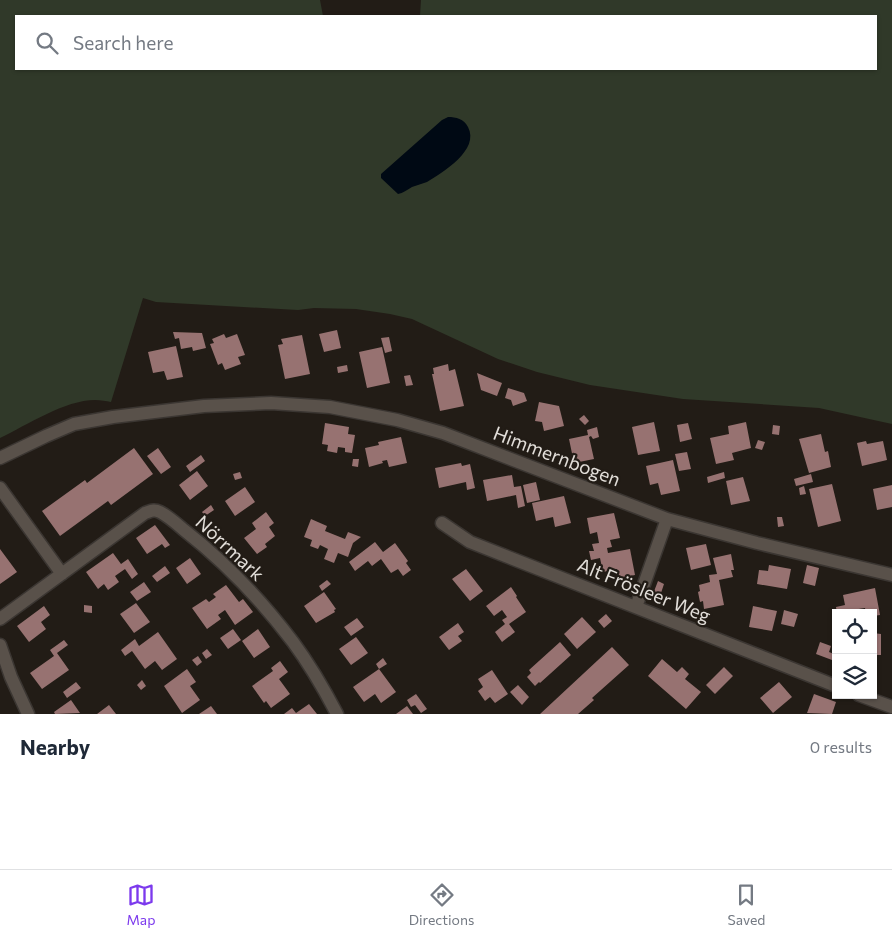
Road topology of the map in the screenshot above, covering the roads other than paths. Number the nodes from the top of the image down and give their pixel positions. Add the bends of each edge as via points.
1 (0, 458) edge
2 (0, 488) edge
3 (667, 519) junction
4 (442, 523) dead end
5 (62, 574) junction
6 (892, 575) edge
7 (636, 608) junction
8 (0, 619) edge
9 (0, 645) edge
10 (832, 684) edge
11 (869, 699) edge
12 (892, 708) edge
13 (28, 714) edge
14 (337, 714) edge

1 - 3 street, Himmernbogen via 74,424 113,417 204,406 271,403 320,406 397,420 443,433
2 - 5 street
3 - 6 street, Himmernbogen
3 - 7 street
4 - 7 street, Alt Frösleer Weg via 470,542
5 - 8 street, Nörrmark
5 - 14 street, Nörrmark via 145,513 161,512 228,568 262,604 321,684
7 - 10 street, Alt Frösleer Weg
9 - 13 street
11 - 12 street

